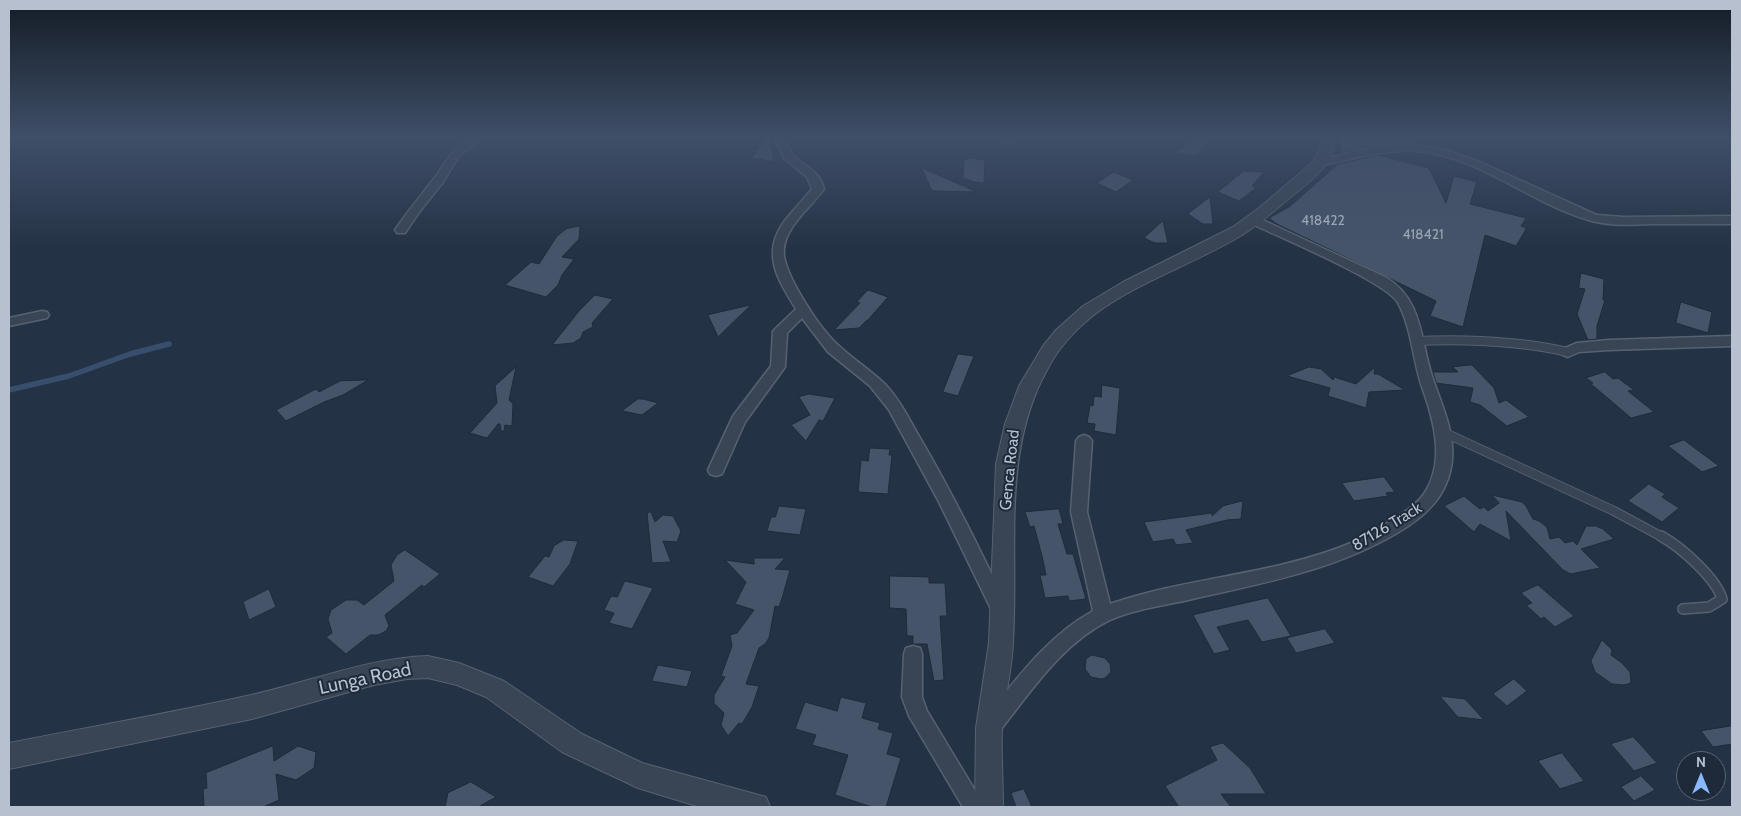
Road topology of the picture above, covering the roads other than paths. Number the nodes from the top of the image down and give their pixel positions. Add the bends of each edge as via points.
1 (442, 175) edge
2 (812, 175) edge
3 (1306, 175) edge
4 (1501, 175) edge
5 (1254, 220) junction
6 (1732, 220) edge
7 (401, 230) dead end
8 (804, 309) junction
9 (42, 315) dead end
10 (9, 322) edge
11 (1416, 341) junction
12 (1732, 341) edge
13 (1568, 352) joint
14 (1443, 432) junction
15 (1084, 441) dead end
16 (716, 470) dead end
17 (1682, 609) dead end
18 (1001, 612) junction
19 (1103, 615) junction
20 (913, 654) dead end
21 (989, 728) junction
22 (9, 756) edge
23 (756, 807) edge
24 (975, 807) edge
25 (989, 807) edge

1 - 7 street
2 - 8 street via 818,189 784,229 778,256 783,272
3 - 5 street, Genca Road
4 - 6 street via 1595,218 1623,221
5 - 11 street, 87126 Track via 1394,288 1404,301
5 - 18 street, Genca Road via 1103,301 1077,320 1040,365 1020,407 1011,438 1007,464
8 - 16 street via 780,331 778,367 738,420
8 - 18 street via 832,348 888,396 925,459
9 - 10 street
11 - 13 lane via 1537,345
11 - 14 street, 87126 Track
12 - 13 street via 1577,348
14 - 17 lane via 1614,511 1670,541 1719,589 1722,599 1716,605 1702,609
14 - 19 street, 87126 Track via 1445,445 1441,472 1437,487 1427,503 1406,520 1357,548
15 - 19 street via 1079,512
18 - 21 street, Genca Road via 1001,642
19 - 21 street, 87126 Track via 1049,658
20 - 24 street via 912,697 919,716
21 - 25 street, Genca Road
22 - 23 street, Lunga Road via 252,707 374,674 428,667 459,674 495,689 572,743 638,775

